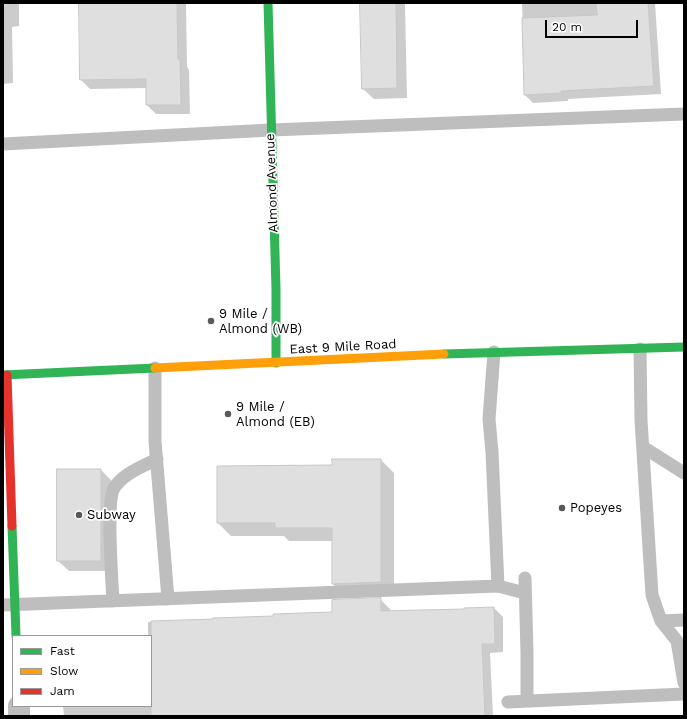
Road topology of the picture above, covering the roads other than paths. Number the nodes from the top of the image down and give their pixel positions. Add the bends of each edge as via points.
1 (268, 3) edge
2 (684, 114) edge
3 (271, 130) junction
4 (3, 144) edge
5 (684, 347) edge
6 (640, 348) junction
7 (494, 352) junction
8 (276, 363) junction
9 (155, 368) junction
10 (5, 375) edge
11 (643, 446) junction
12 (157, 459) junction
13 (684, 473) edge
14 (525, 578) dead end
15 (498, 586) junction
16 (525, 593) junction
17 (168, 599) junction
18 (113, 601) junction
19 (9, 605) edge
20 (684, 620) edge
21 (661, 621) junction
22 (16, 635) edge
23 (684, 683) edge
24 (684, 694) edge
25 (527, 701) junction
26 (508, 702) dead end

1 - 3 main road, Almond Avenue
2 - 3 lane
3 - 4 lane
3 - 8 main road, Almond Avenue
5 - 6 main road, East 9 Mile Road
6 - 7 main road, East 9 Mile Road
6 - 11 lane
7 - 8 main road, East 9 Mile Road
7 - 15 lane via 489,419
8 - 9 main road, East 9 Mile Road
9 - 10 main road, East 9 Mile Road
9 - 12 lane
10 - 19 main road
11 - 13 lane
11 - 21 lane via 652,595
12 - 17 lane
12 - 18 lane via 125,476 113,489 110,507
14 - 16 lane
15 - 16 lane
15 - 17 lane
16 - 25 lane
17 - 18 lane
18 - 19 lane
19 - 22 main road
20 - 21 lane
21 - 23 lane via 677,641
24 - 25 lane
25 - 26 lane

